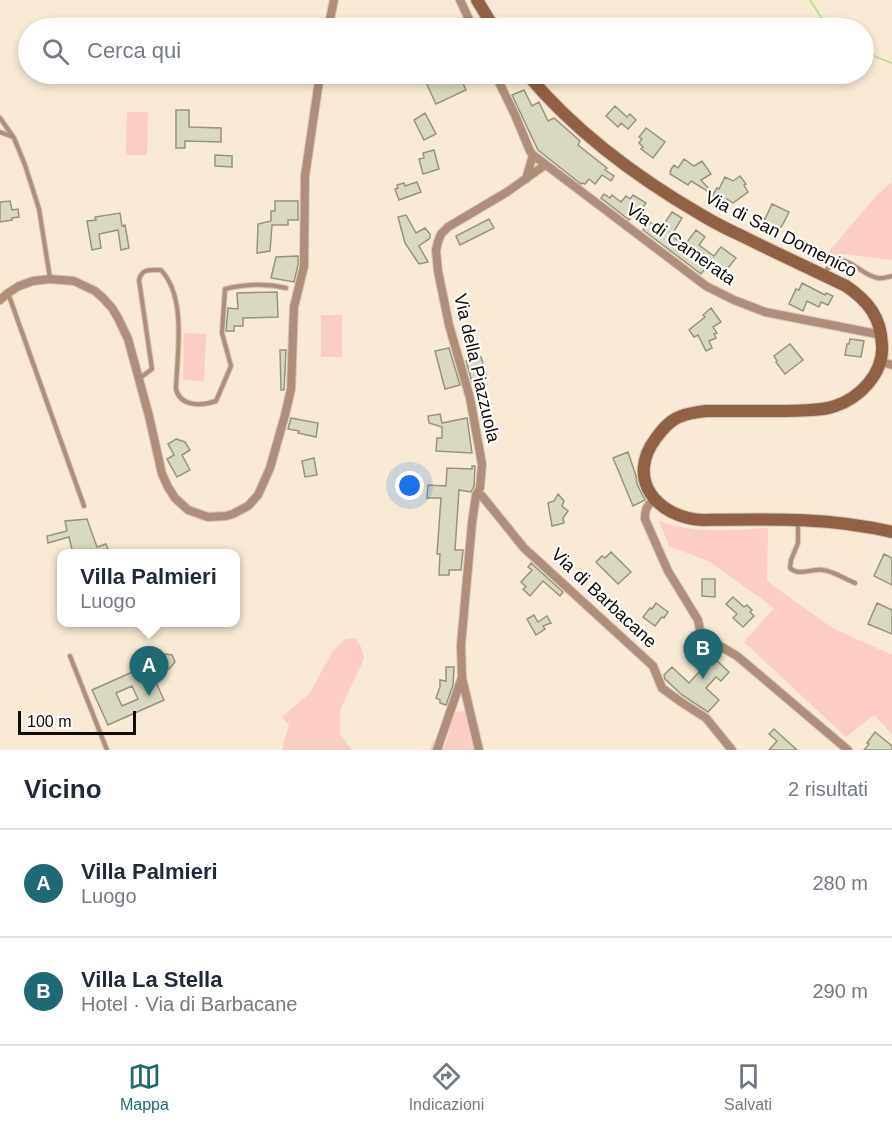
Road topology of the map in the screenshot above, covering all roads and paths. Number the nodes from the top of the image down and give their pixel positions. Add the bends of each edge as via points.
1 (334, 0) edge
2 (460, 0) edge
3 (477, 0) edge
4 (330, 18) edge
5 (468, 18) edge
6 (488, 18) edge
7 (319, 84) edge
8 (500, 84) edge
9 (536, 84) edge
10 (0, 118) edge
11 (0, 132) edge
12 (14, 138) junction
13 (533, 155) junction
14 (545, 165) junction
15 (526, 179) junction
16 (822, 275) junction
17 (892, 276) edge
18 (50, 279) junction
19 (286, 288) dead end
20 (8, 293) junction
21 (0, 300) edge
22 (882, 335) junction
23 (886, 363) edge
24 (139, 379) junction
25 (477, 495) junction
26 (655, 499) junction
27 (84, 506) dead end
28 (798, 519) junction
29 (892, 532) edge
30 (855, 583) dead end
31 (70, 656) dead end
32 (462, 677) junction
33 (107, 750) edge
34 (437, 750) edge
35 (479, 750) edge
36 (732, 750) edge
37 (848, 750) edge

1 - 4 street
2 - 5 street
3 - 6 main road
7 - 24 street via 304,176 304,266 294,307 291,389 270,468 258,495 248,506 233,514 208,517 188,510 175,498 162,474
8 - 13 street
9 - 16 main road, Via di San Domenico via 618,161 706,218
10 - 12 lane
11 - 12 lane
12 - 18 lane via 39,209
13 - 14 street
13 - 15 street
14 - 15 street, Via della Piazzuola
14 - 22 street, Via di Camerata via 719,293 765,312
15 - 25 street, Via della Piazzuola via 448,227 436,250 449,325 479,445 482,464
16 - 17 lane via 831,263 843,261 877,278
16 - 22 main road, Via di San Domenico via 846,286 868,304
18 - 20 street via 33,281
18 - 24 street via 75,281 103,298 128,339
19 - 24 lane via 240,285 225,289 222,333 231,366 216,401 194,404 178,397 176,389 179,313 175,293 161,270 145,270 139,280 152,369
20 - 21 street
20 - 27 lane
22 - 23 main road, Via di San Domenico
23 - 26 main road, Via di San Domenico via 864,389 833,407 691,412 677,417 648,450 644,480
25 - 32 street, Via della Piazzuola via 462,634
25 - 36 street, Via di Barbacane via 482,496 524,548 653,666 662,687 706,718
26 - 28 main road via 686,518
26 - 37 street via 647,507 645,519 700,630 737,656
28 - 29 main road
28 - 30 lane via 798,543 790,568 798,573 825,570
31 - 33 lane
32 - 34 street, Via della Piazzuola
32 - 35 street

